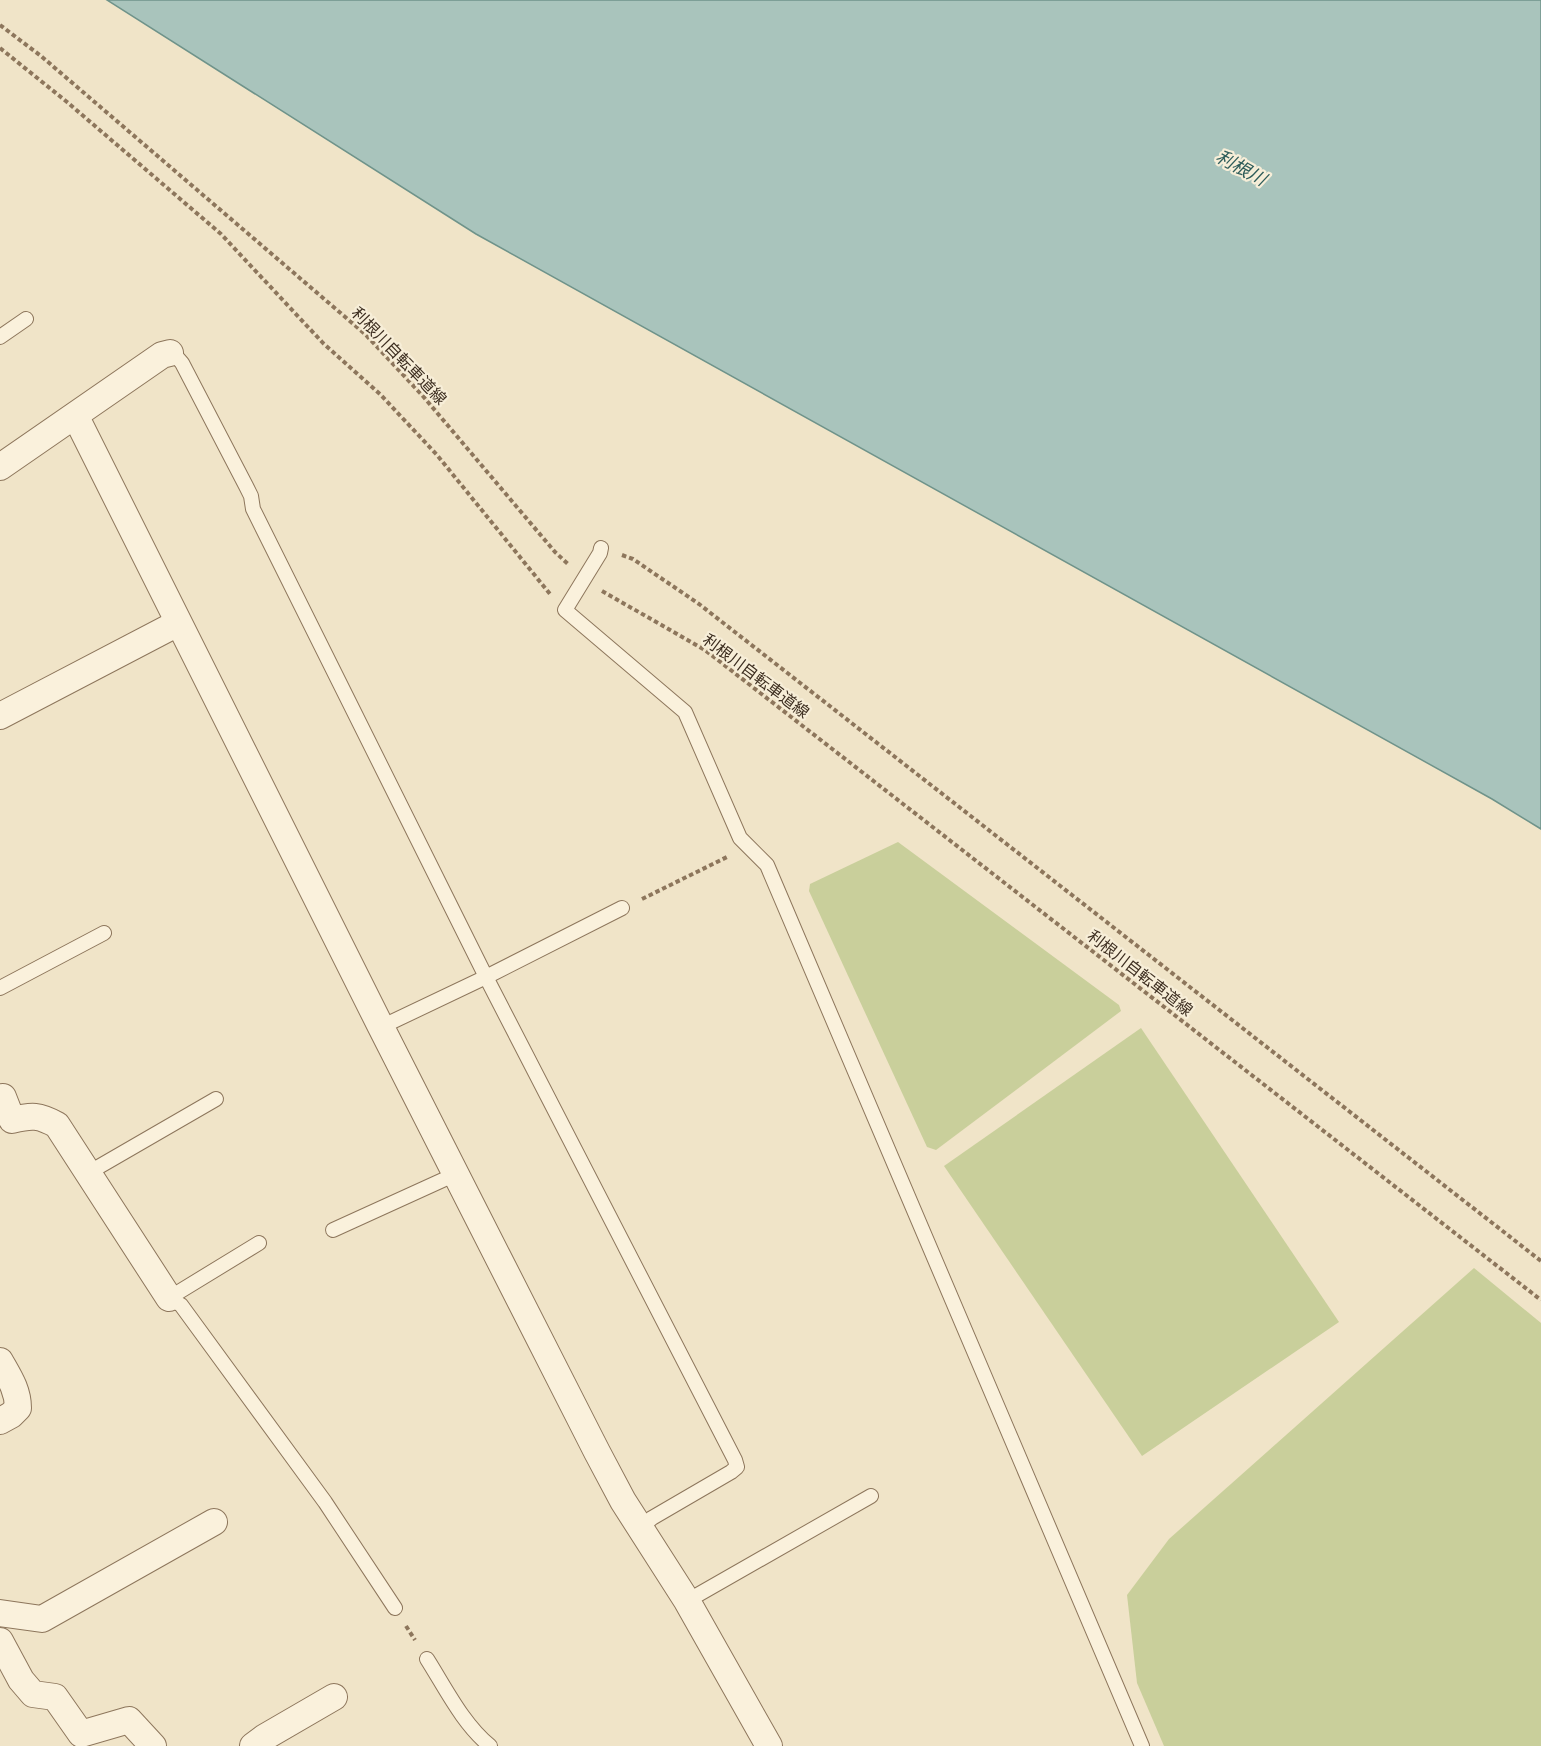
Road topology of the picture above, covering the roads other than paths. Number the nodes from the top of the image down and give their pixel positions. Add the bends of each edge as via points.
1 (26, 319) dead end
2 (0, 337) edge
3 (170, 353) joint
4 (75, 416) junction
5 (0, 467) edge
6 (601, 548) road end
7 (178, 623) junction
8 (0, 716) edge
9 (622, 908) road end
10 (104, 933) dead end
11 (486, 977) junction
12 (0, 988) edge
13 (381, 1027) junction
14 (1, 1096) edge
15 (216, 1099) dead end
16 (88, 1173) junction
17 (456, 1174) junction
18 (333, 1230) dead end
19 (259, 1243) dead end
20 (169, 1298) junction
21 (0, 1361) edge
22 (0, 1421) edge
23 (871, 1496) dead end
24 (214, 1522) dead end
25 (640, 1528) junction
26 (687, 1601) junction
27 (395, 1608) road end
28 (0, 1613) edge
29 (0, 1641) edge
30 (428, 1659) road end
31 (334, 1697) dead end
32 (153, 1746) edge
33 (253, 1746) edge
34 (490, 1746) edge
35 (769, 1746) edge
36 (1142, 1746) edge

1 - 2 lane
3 - 4 street
3 - 11 lane via 182,363 246,486 253,508
4 - 5 street
4 - 7 street
6 - 36 lane via 565,610 685,712 740,838 767,865
7 - 8 street
7 - 13 street
9 - 11 lane
10 - 12 lane
11 - 13 lane
11 - 25 lane via 737,1467
13 - 17 street
14 - 16 street via 12,1120 41,1117 57,1125
15 - 16 lane
16 - 20 street
17 - 18 lane
17 - 25 street via 597,1452
19 - 20 lane
20 - 27 lane via 181,1305 325,1502
21 - 22 street via 18,1396 18,1408
23 - 26 lane
24 - 28 street via 42,1619
25 - 26 street
26 - 35 street
29 - 32 street via 33,1694 55,1697 81,1734 129,1720
30 - 34 lane via 463,1716
31 - 33 street

